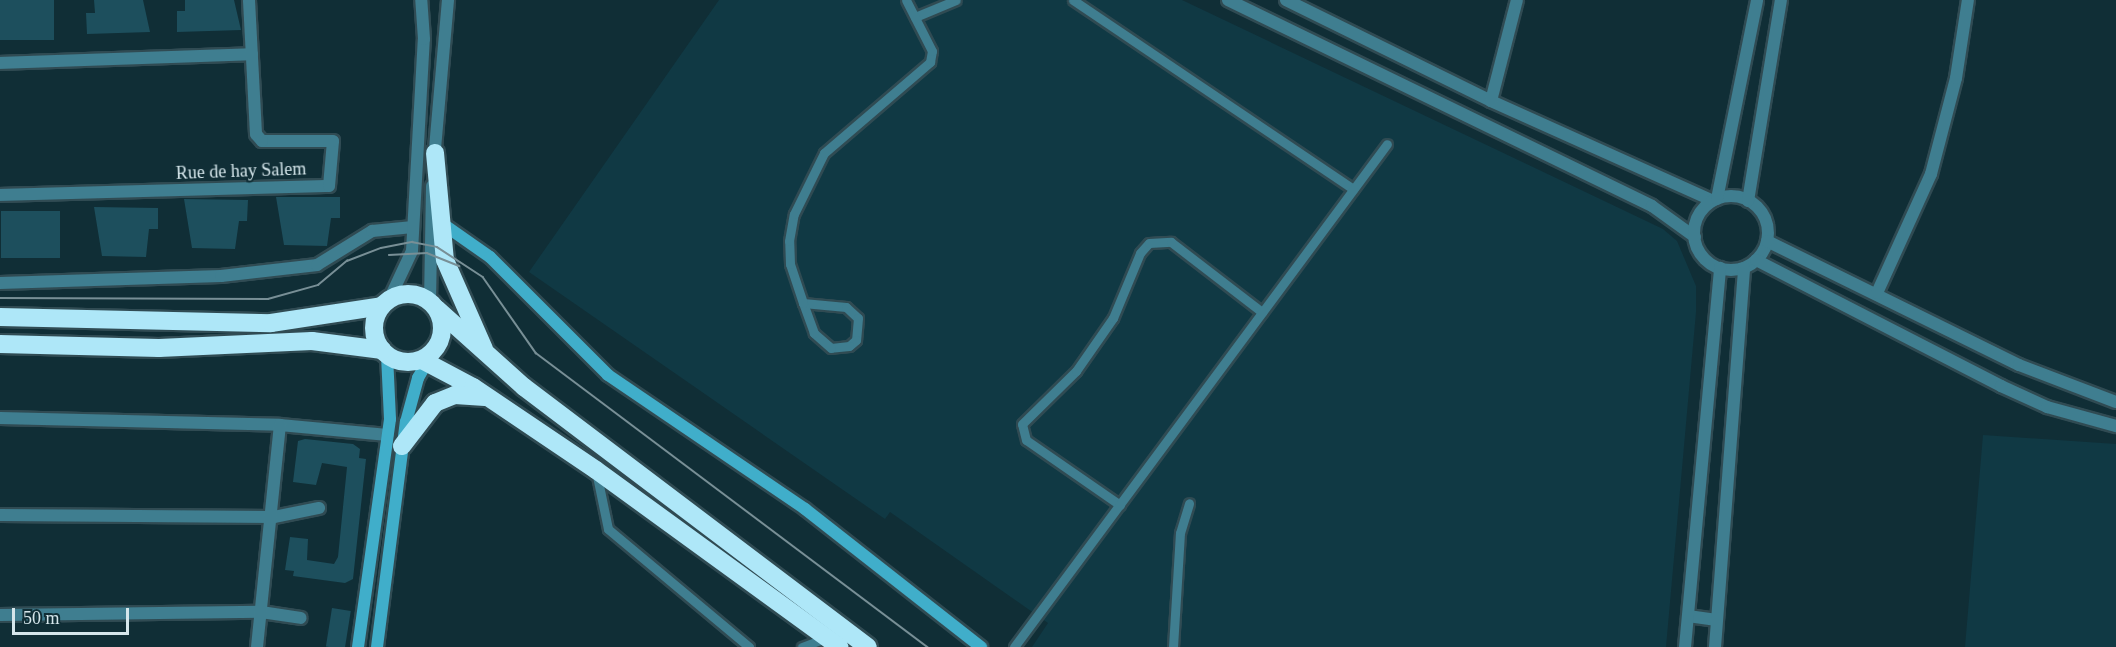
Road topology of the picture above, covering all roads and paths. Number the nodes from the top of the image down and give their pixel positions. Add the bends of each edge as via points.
1 (249, 0) edge
2 (421, 0) edge
3 (448, 0) edge
4 (906, 0) edge
5 (956, 0) edge
6 (1073, 0) edge
7 (1228, 0) edge
8 (1286, 0) edge
9 (1517, 0) edge
10 (1757, 0) edge
11 (1781, 0) edge
12 (1968, 0) edge
13 (915, 17) junction
14 (252, 54) junction
15 (0, 63) edge
16 (1491, 101) junction
17 (1387, 144) dead end
18 (435, 153) junction
19 (1353, 189) junction
20 (0, 195) edge
21 (1715, 200) junction
22 (1748, 201) junction
23 (440, 222) junction
24 (413, 227) junction
25 (1695, 237) junction
26 (1767, 241) junction
27 (1756, 260) junction
28 (1720, 268) junction
29 (1744, 268) junction
30 (1847, 278) junction
31 (0, 283) edge
32 (1877, 293) junction
33 (1837, 297) junction
34 (386, 303) junction
35 (803, 303) junction
36 (433, 305) junction
37 (1262, 312) junction
38 (0, 317) edge
39 (0, 344) edge
40 (385, 352) junction
41 (427, 358) junction
42 (490, 359) junction
43 (489, 398) junction
44 (2116, 402) edge
45 (0, 418) edge
46 (280, 425) junction
47 (2116, 426) edge
48 (395, 440) junction
49 (596, 470) junction
50 (1189, 503) dead end
51 (1120, 505) junction
52 (319, 508) dead end
53 (0, 515) edge
54 (273, 517) junction
55 (261, 612) junction
56 (0, 615) edge
57 (1688, 616) junction
58 (302, 618) dead end
59 (1717, 620) junction
60 (834, 642) edge
61 (257, 647) edge
62 (357, 647) edge
63 (377, 647) edge
64 (749, 647) edge
65 (802, 647) edge
66 (867, 647) edge
67 (981, 647) edge
68 (1014, 647) edge
69 (1173, 647) edge
70 (1685, 647) edge
71 (1715, 647) edge

1 - 14 street, Rue de hay Salem
2 - 24 street via 424,39
3 - 18 street
4 - 13 lane
5 - 13 lane
6 - 19 lane
7 - 25 street via 1652,206
8 - 16 street
9 - 16 street
10 - 21 street
11 - 22 street
12 - 32 street via 1956,78 1931,174
13 - 35 lane via 932,51 930,62 824,153 794,214 790,264
14 - 15 street
14 - 20 street, Rue de hay Salem via 258,139 333,141 329,186
16 - 21 street
17 - 19 lane
18 - 23 highway
18 - 36 street via 427,253
19 - 37 lane
21 - 22 street
21 - 25 street via 1697,218
22 - 26 street via 1764,218
23 - 42 highway via 453,286
23 - 67 street via 490,257 608,375 805,509
24 - 31 street via 372,231 317,266 221,276
24 - 34 street via 412,251
25 - 28 street via 1700,254
26 - 27 street
26 - 30 street
27 - 29 street
27 - 33 street
28 - 29 street
28 - 57 street
29 - 59 street
30 - 32 street
30 - 33 street
32 - 44 street via 2073,389
33 - 47 street via 2001,386 2047,407
34 - 36 highway via 414,294
34 - 38 highway via 271,323
34 - 40 highway via 375,333
35 - 35 lane via 824,344 840,348 856,339 858,318 846,307
36 - 41 highway via 442,336
36 - 42 highway
37 - 51 lane
37 - 51 lane via 1171,242 1149,243 1140,253 1113,318 1076,371 1022,424 1026,440
39 - 40 highway via 159,348 312,341
40 - 41 highway via 405,362
40 - 48 street
41 - 43 highway
41 - 48 street
42 - 66 highway
43 - 48 highway via 455,395 435,403
43 - 49 highway
45 - 46 street
46 - 48 street
46 - 54 street
48 - 62 street
48 - 63 street
49 - 60 highway
49 - 64 lane via 608,529
50 - 69 lane via 1180,533
51 - 68 lane
52 - 54 street
53 - 54 street
54 - 55 street
55 - 56 street
55 - 58 street
55 - 61 street
57 - 59 street
57 - 70 street
59 - 71 street
60 - 65 lane

